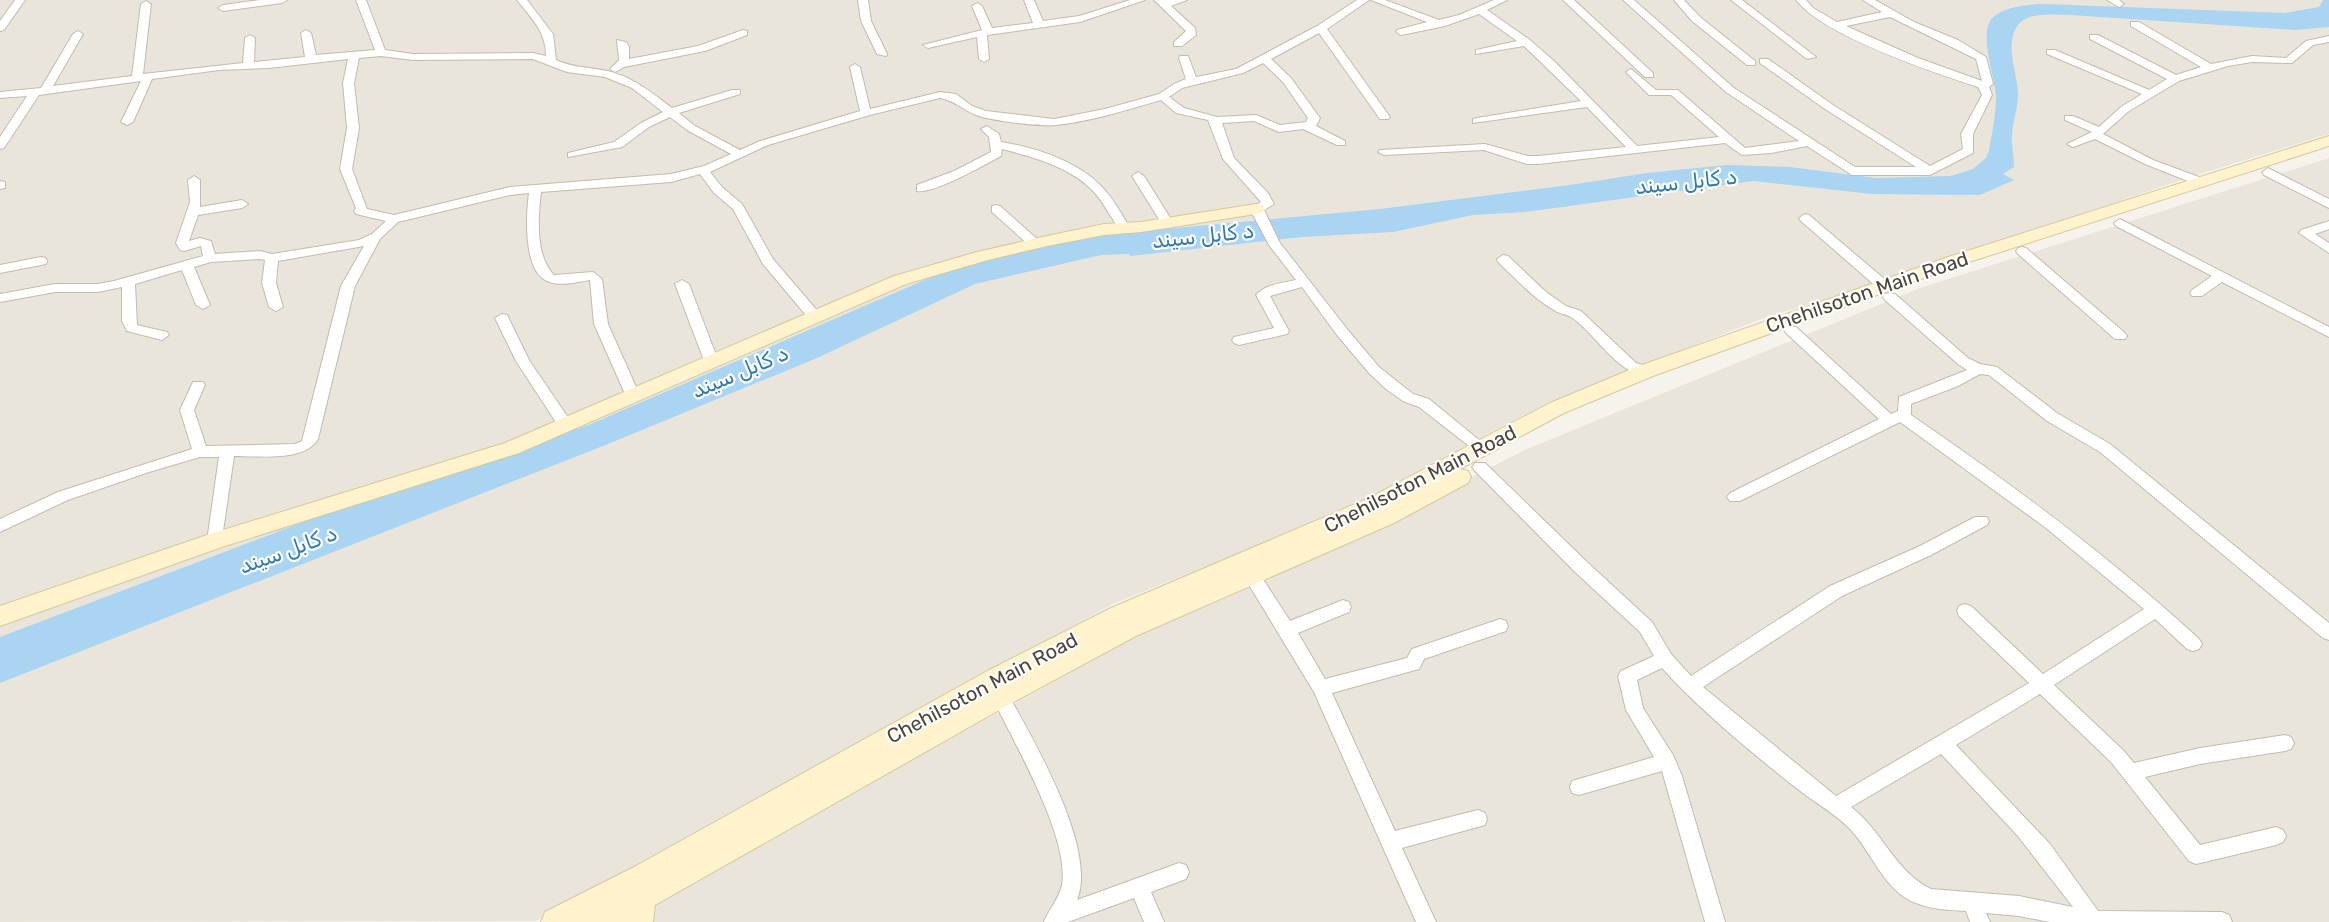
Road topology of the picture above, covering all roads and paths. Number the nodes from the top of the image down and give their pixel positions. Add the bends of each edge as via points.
1 (282, 0) edge
2 (362, 0) edge
3 (522, 0) edge
4 (863, 0) edge
5 (1029, 0) edge
6 (1140, 0) edge
7 (1182, 0) edge
8 (1364, 0) edge
9 (1376, 0) edge
10 (1502, 0) edge
11 (1568, 0) edge
12 (1628, 0) edge
13 (1679, 0) edge
14 (1736, 0) edge
15 (1801, 0) edge
16 (1868, 0) edge
17 (19, 2) edge
18 (1162, 2) edge
19 (146, 4) dead end
20 (0, 5) edge
21 (977, 6) dead end
22 (223, 8) dead end
23 (1480, 9) junction
24 (1892, 13) junction
25 (1441, 24) junction
26 (2135, 24) dead end
27 (1040, 26) junction
28 (1834, 26) junction
29 (0, 28) edge
30 (1321, 28) junction
31 (1401, 32) dead end
32 (306, 33) dead end
33 (743, 33) dead end
34 (985, 33) junction
35 (78, 34) dead end
36 (2094, 37) dead end
37 (250, 38) dead end
38 (2329, 39) edge
39 (621, 42) dead end
40 (1526, 42) junction
41 (1178, 44) dead end
42 (928, 45) dead end
43 (1480, 52) dead end
44 (2051, 52) dead end
45 (381, 53) junction
46 (882, 54) dead end
47 (355, 55) junction
48 (1811, 57) dead end
49 (1184, 58) dead end
50 (1264, 58) junction
51 (311, 59) junction
52 (984, 59) dead end
53 (551, 61) junction
54 (1764, 61) dead end
55 (1751, 63) dead end
56 (622, 64) junction
57 (248, 66) junction
58 (855, 67) dead end
59 (2211, 69) junction
60 (1631, 72) dead end
61 (607, 74) junction
62 (1650, 76) dead end
63 (143, 78) junction
64 (2175, 79) junction
65 (1192, 81) junction
66 (1983, 85) junction
67 (40, 91) junction
68 (736, 92) dead end
69 (2150, 94) junction
70 (0, 95) edge
71 (1163, 96) junction
72 (1589, 103) junction
73 (671, 112) junction
74 (866, 113) junction
75 (1384, 117) dead end
76 (2069, 118) dead end
77 (1215, 120) junction
78 (1477, 121) dead end
79 (127, 122) dead end
80 (1309, 128) junction
81 (987, 129) dead end
82 (2098, 133) junction
83 (1725, 141) dead end
84 (2329, 141) edge
85 (1341, 143) dead end
86 (1806, 143) junction
87 (2073, 144) dead end
88 (997, 145) junction
89 (0, 146) edge
90 (1635, 150) junction
91 (1384, 152) dead end
92 (2329, 152) edge
93 (737, 153) junction
94 (572, 155) dead end
95 (703, 170) junction
96 (1930, 171) junction
97 (2268, 172) junction
98 (1138, 177) dead end
99 (194, 180) dead end
100 (2203, 183) junction
101 (921, 188) dead end
102 (535, 190) junction
103 (242, 204) dead end
104 (2329, 204) edge
105 (996, 209) dead end
106 (193, 212) junction
107 (1259, 212) junction
108 (1805, 218) dead end
109 (394, 219) junction
110 (2120, 223) junction
111 (1168, 224) junction
112 (2329, 225) edge
113 (1123, 226) junction
114 (374, 239) junction
115 (1034, 243) junction
116 (2329, 249) edge
117 (2022, 251) junction
118 (210, 258) junction
119 (272, 258) junction
120 (1503, 259) dead end
121 (41, 261) dead end
122 (186, 263) junction
123 (0, 269) edge
124 (2222, 276) junction
125 (128, 282) junction
126 (1305, 282) junction
127 (682, 284) dead end
128 (1887, 291) junction
129 (2197, 293) dead end
130 (0, 298) edge
131 (203, 305) dead end
132 (276, 307) dead end
133 (815, 317) junction
134 (502, 318) dead end
135 (1791, 330) junction
136 (2329, 333) edge
137 (162, 335) dead end
138 (2120, 336) dead end
139 (1239, 340) dead end
140 (712, 363) junction
141 (1977, 369) junction
142 (1646, 371) junction
143 (198, 385) dead end
144 (633, 396) junction
145 (1896, 418) junction
146 (566, 426) junction
147 (200, 452) junction
148 (227, 452) junction
149 (1481, 458) junction
150 (1735, 497) dead end
151 (1981, 521) dead end
152 (0, 526) edge
153 (215, 541) junction
154 (1251, 574) junction
155 (1343, 607) dead end
156 (2157, 609) junction
157 (1965, 611) dead end
158 (0, 616) edge
159 (1500, 626) dead end
160 (1287, 630) junction
161 (2329, 633) edge
162 (2193, 644) dead end
163 (1665, 659) junction
164 (2040, 684) junction
165 (1689, 686) junction
166 (1321, 688) junction
167 (1001, 697) junction
168 (2285, 743) dead end
169 (1943, 744) junction
170 (1667, 761) junction
171 (2129, 772) junction
172 (1579, 788) dead end
173 (1835, 806) junction
174 (1478, 819) dead end
175 (2276, 836) dead end
176 (1389, 842) junction
177 (1179, 872) dead end
178 (1140, 886) junction
179 (642, 899) edge
180 (1972, 903) junction
181 (2048, 917) edge
182 (1056, 919) edge
183 (2093, 921) edge
184 (555, 922) edge
185 (598, 922) edge
186 (1154, 922) edge
187 (1426, 922) edge
188 (1715, 922) edge
189 (1980, 922) edge
190 (2222, 922) edge

1 - 22 street
2 - 45 street
3 - 53 street via 552,42
4 - 46 street via 866,21
5 - 27 street
6 - 27 street via 1104,13
7 - 18 street
8 - 30 street
9 - 25 street
10 - 23 street
11 - 62 street
12 - 86 street via 1730,90
13 - 55 street via 1696,19
14 - 48 street
15 - 28 street
16 - 24 street
17 - 20 street
17 - 29 street
18 - 41 street via 1192,33
19 - 63 street
21 - 34 street
23 - 25 street
23 - 40 street
24 - 28 street
24 - 66 street via 1975,52 1981,57 1988,84
25 - 31 street
26 - 59 street
27 - 34 street
28 - 66 street via 1947,74
30 - 50 street
30 - 75 street
32 - 51 street
33 - 56 street via 701,49
34 - 42 street
34 - 52 street
35 - 67 street
36 - 64 street
37 - 57 street
38 - 59 street via 2310,43 2288,61 2252,59
39 - 56 street
40 - 43 street
40 - 72 street
44 - 69 street
45 - 47 street
45 - 53 street via 413,57 533,56
47 - 51 street
47 - 109 street via 348,69 353,125 346,172 360,211
49 - 65 street
50 - 65 street via 1239,71
50 - 80 street via 1287,80 1314,118
51 - 57 street
53 - 61 street via 567,69
54 - 96 street
56 - 61 street
57 - 63 street
58 - 74 street
59 - 64 street
60 - 86 street via 1653,93 1674,92 1742,152
61 - 73 street via 636,86
63 - 67 street
63 - 79 street
64 - 69 street
65 - 71 street
66 - 96 street via 1987,95 1967,134 1969,150
67 - 70 street
67 - 89 street
68 - 73 street
69 - 82 street
71 - 74 street via 1054,122 984,114 948,95
71 - 77 street via 1176,109
72 - 78 street
72 - 90 street
73 - 93 street via 691,128
73 - 94 street via 618,145
74 - 93 street
76 - 82 street
77 - 80 street via 1256,118 1279,129 1304,125
77 - 107 street via 1229,159 1268,204
80 - 85 street
81 - 88 street via 995,136
82 - 87 street
82 - 100 street via 2149,162
83 - 90 street
84 - 100 main road, Chehilsoton Main Road
86 - 96 street via 1852,171
88 - 101 street via 997,154 990,158
88 - 113 street via 1011,146 1089,180
90 - 91 street via 1538,160 1485,147
92 - 97 main road, Chehilsoton Main Road
93 - 95 street
95 - 102 street via 645,182
95 - 133 street via 738,207 768,261
97 - 104 street
97 - 110 main road, Chehilsoton Main Road
98 - 111 street
99 - 106 street
100 - 128 main road, Chehilsoton Main Road via 1954,261
102 - 109 street via 510,191
102 - 144 street via 531,224 541,269 550,278 560,280 593,276 596,279 601,324
103 - 106 street
105 - 115 street
106 - 118 street via 182,243 184,247 207,244
107 - 111 main road
107 - 126 street via 1274,243
108 - 128 street
109 - 114 street
110 - 117 main road, Chehilsoton Main Road
110 - 124 street
111 - 113 main road
112 - 116 street via 2305,233
113 - 115 main road
114 - 119 street
114 - 148 street via 348,286 312,439 296,449
115 - 133 main road via 900,280
117 - 128 main road, Chehilsoton Main Road
117 - 138 street
118 - 119 street
118 - 122 street
119 - 132 street via 269,283
120 - 142 street via 1541,295 1576,314 1631,366
121 - 123 street
122 - 125 street
122 - 131 street
124 - 129 street
124 - 136 street
125 - 130 street via 98,288 55,288
125 - 137 street via 132,328
126 - 139 street via 1263,295 1282,331
126 - 149 street via 1347,342 1395,388 1414,402 1424,404
127 - 140 street
128 - 135 main road, Chehilsoton Main Road
128 - 141 street via 1963,361
128 - 142 main road, Chehilsoton Main Road
133 - 140 main road
134 - 146 street via 523,361
135 - 145 street
135 - 149 main road, Chehilsoton Main Road via 1657,381
140 - 144 main road
141 - 145 street via 1970,377 1904,401 1905,413
141 - 161 street via 1992,370 2052,417 2105,448
142 - 149 main road, Chehilsoton Main Road via 1557,408
143 - 147 street via 187,411
144 - 146 main road
145 - 150 street
145 - 156 street via 2024,502
146 - 153 main road via 512,448
147 - 148 street
147 - 152 street via 63,496
148 - 153 street
149 - 154 main road, Chehilsoton Main Road via 1386,517
149 - 163 street via 1581,567 1646,627
149 - 179 main road, Chehilsoton Main Road via 1119,615 998,676
151 - 165 street via 1838,590 1795,616 1759,645
153 - 158 main road
154 - 160 street
154 - 167 main road, Chehilsoton Main Road via 1128,629
155 - 160 street
156 - 162 street
156 - 164 street
157 - 164 street
159 - 166 street via 1418,654 1413,664
160 - 166 street
163 - 165 street
163 - 170 street via 1627,676 1635,710
164 - 169 street
164 - 171 street
165 - 173 street
166 - 176 street
167 - 179 main road, Chehilsoton Main Road
167 - 182 street via 1032,757 1070,858 1072,882
168 - 171 street
169 - 173 street
169 - 183 street via 2076,891
170 - 172 street
170 - 188 street
171 - 175 street via 2196,855
173 - 180 street via 1856,822 1911,890 1929,899
174 - 176 street
176 - 187 street
177 - 178 street
178 - 182 street
178 - 186 street
179 - 184 main road, Chehilsoton Main Road
179 - 185 main road, Chehilsoton Main Road
180 - 181 street via 2019,906
180 - 189 street
181 - 183 street
183 - 190 street

